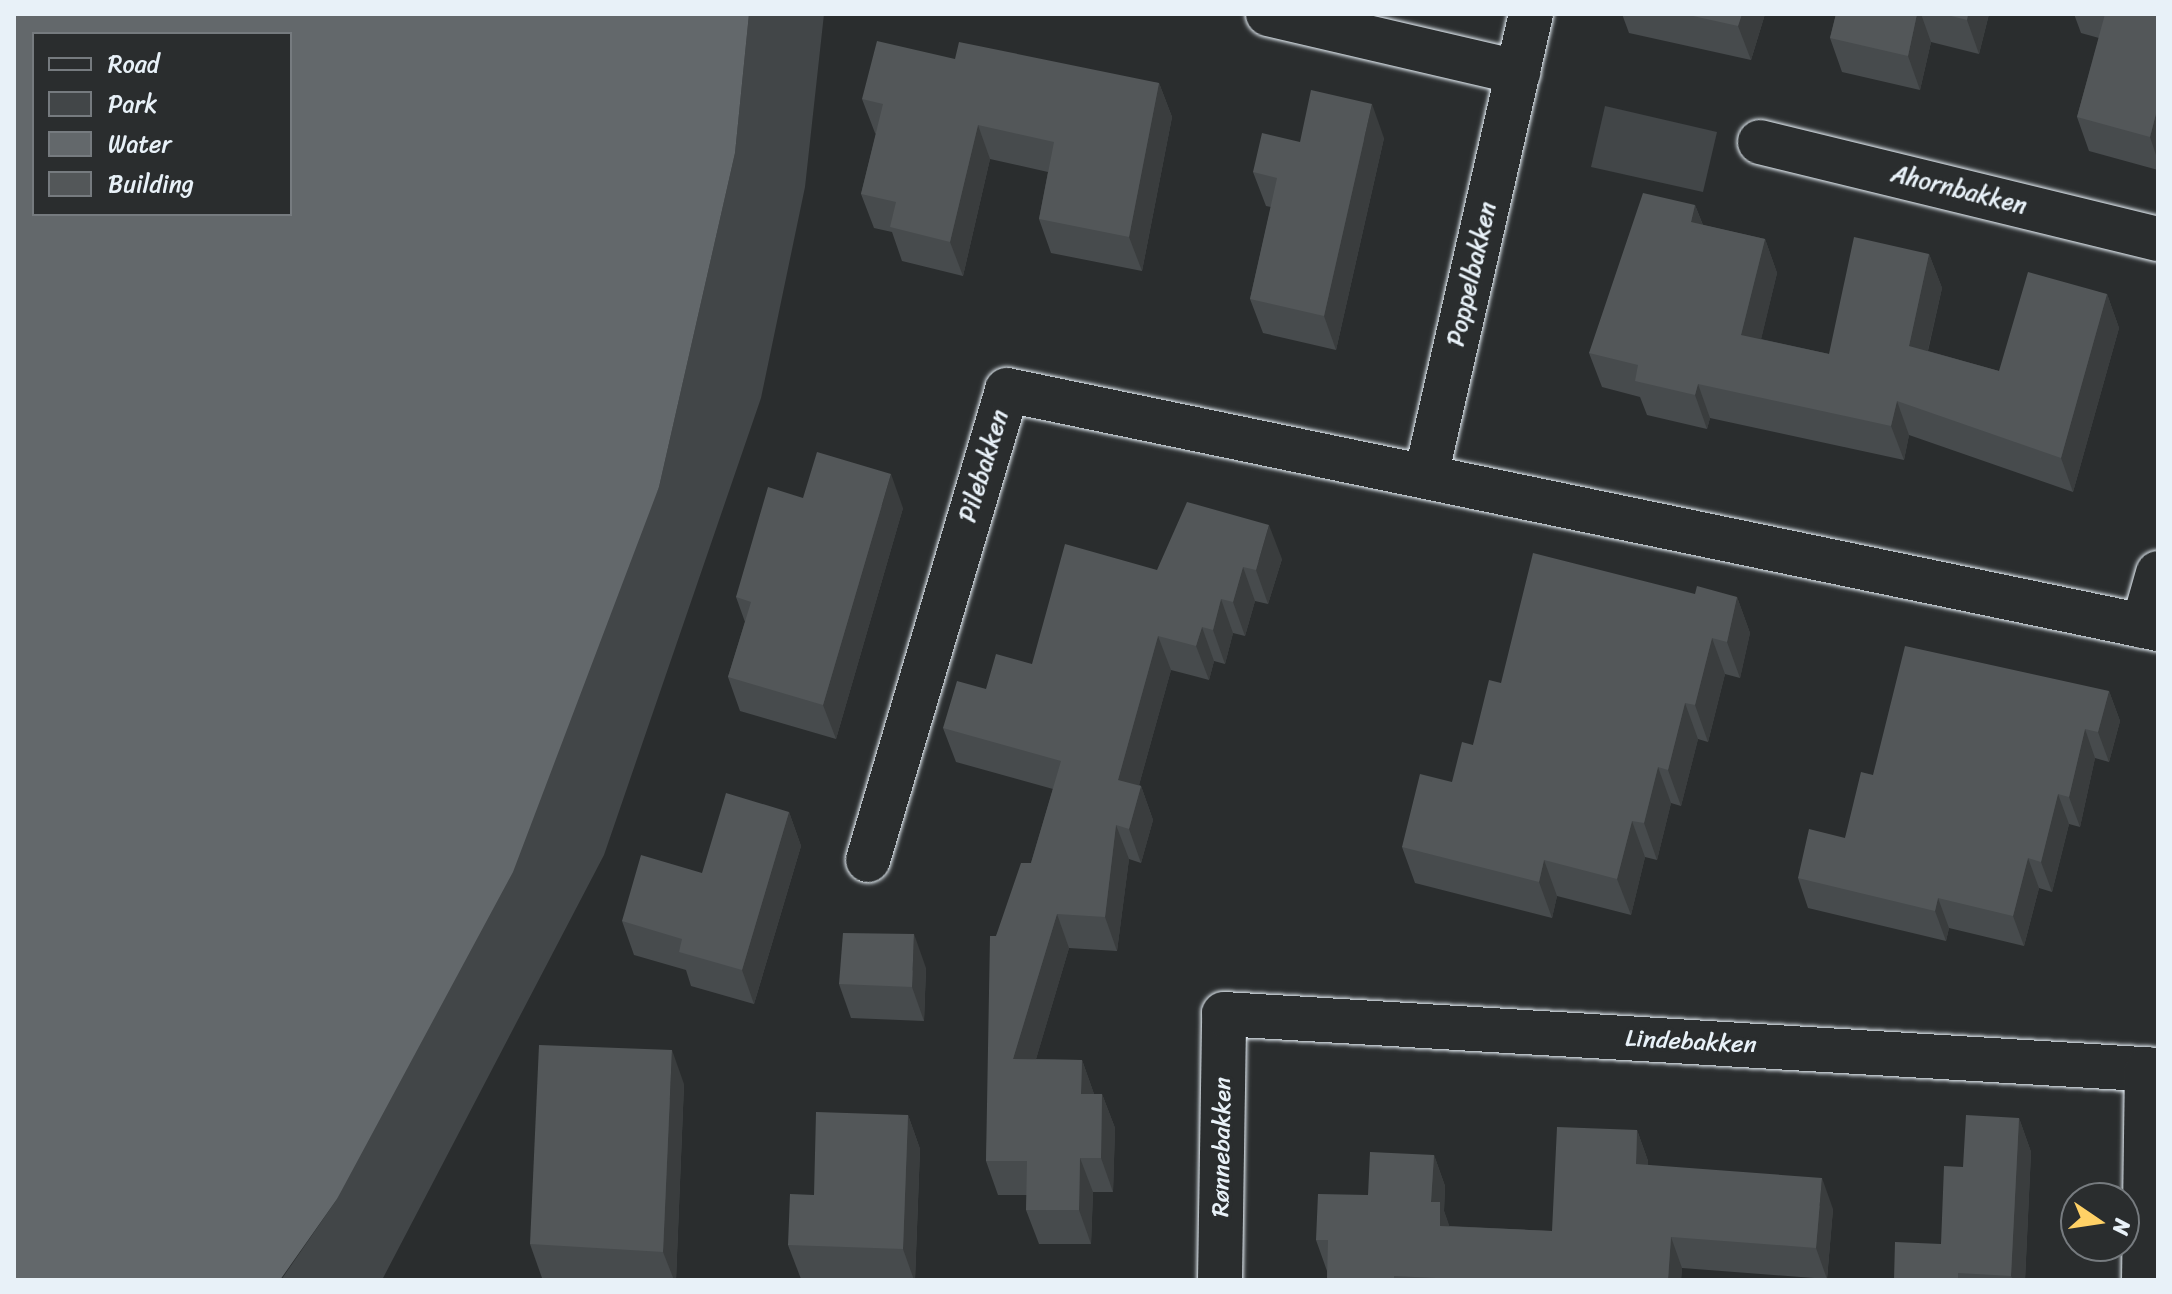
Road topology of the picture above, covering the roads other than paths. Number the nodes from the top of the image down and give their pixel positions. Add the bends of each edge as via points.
1 (1268, 14) edge
2 (1531, 14) edge
3 (1518, 72) junction
4 (1760, 142) dead end
5 (2158, 239) edge
6 (1426, 476) junction
7 (2158, 573) edge
8 (2151, 627) edge
9 (868, 860) dead end
10 (1224, 1014) joint
11 (2153, 1070) edge
12 (1220, 1280) edge
13 (2144, 1280) edge

1 - 3 street
2 - 3 street, Poppelbakken
3 - 6 street, Poppelbakken
4 - 5 street, Ahornbakken
6 - 8 street
6 - 9 street, Pilebakken via 1007,390
7 - 8 street
10 - 11 street, Lindebakken
10 - 12 street, Rønnebakken
11 - 13 street

